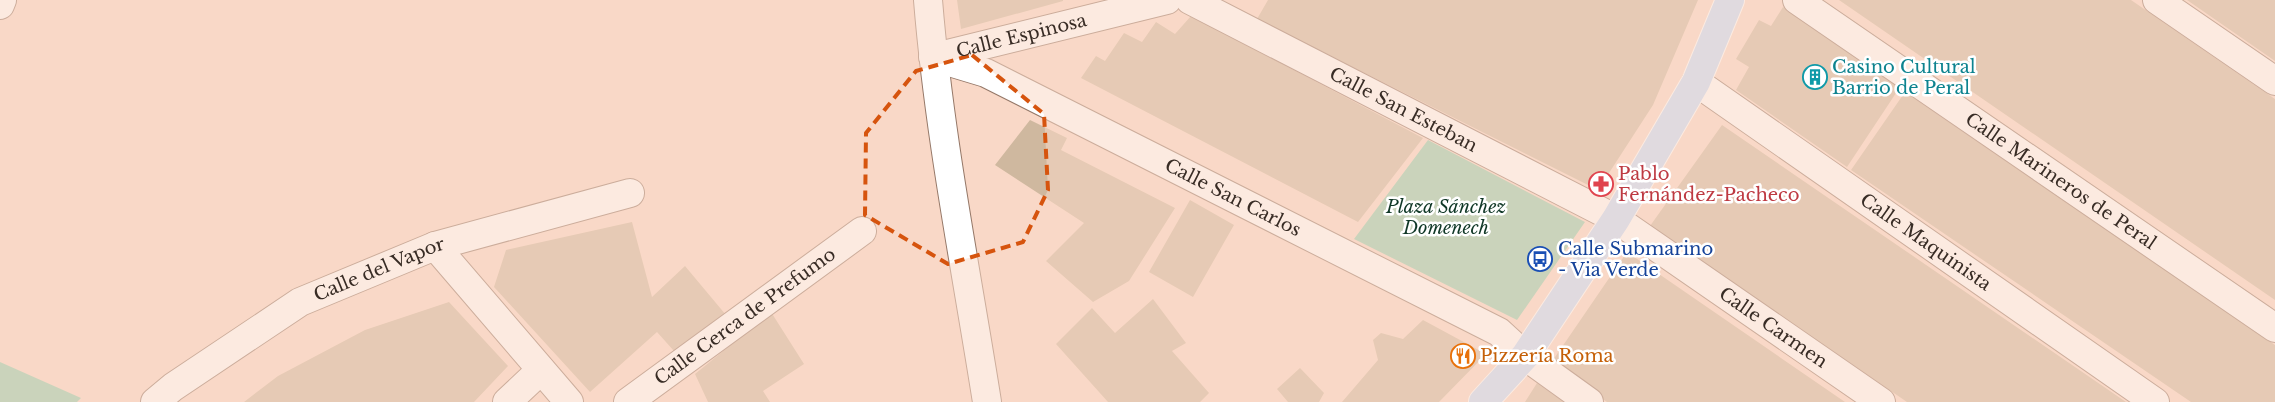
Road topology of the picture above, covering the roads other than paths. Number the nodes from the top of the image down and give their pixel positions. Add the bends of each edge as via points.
1 (2, 0) edge
2 (928, 0) edge
3 (1167, 0) edge
4 (1190, 0) edge
5 (1730, 0) edge
6 (1798, 0) edge
7 (2157, 0) edge
8 (0, 5) edge
9 (933, 57) junction
10 (2275, 81) edge
11 (1696, 82) junction
12 (630, 193) dead end
13 (1616, 219) junction
14 (862, 231) dead end
15 (435, 246) junction
16 (2275, 328) edge
17 (1525, 356) junction
18 (541, 370) junction
19 (155, 402) edge
20 (507, 402) edge
21 (569, 402) edge
22 (628, 402) edge
23 (987, 402) edge
24 (1483, 402) edge
25 (1589, 402) edge
26 (1881, 402) edge
27 (2156, 402) edge

1 - 8 street
2 - 9 street
3 - 9 street, Calle Espinosa
4 - 13 street, Calle San Esteban
5 - 11 main road
6 - 16 street, Calle Marineros de Peral
7 - 10 street
9 - 17 street, Calle San Carlos via 986,73 1499,332
9 - 23 street
11 - 13 main road
11 - 27 street, Calle Maquinista
12 - 15 street, Calle del Vapor
13 - 17 main road
13 - 26 street, Calle Carmen
14 - 22 street, Calle Cerca de Prefumo
15 - 18 street
15 - 19 street, Calle del Vapor via 300,302
17 - 24 main road
17 - 25 street, Calle San Carlos
18 - 20 street
18 - 21 street

